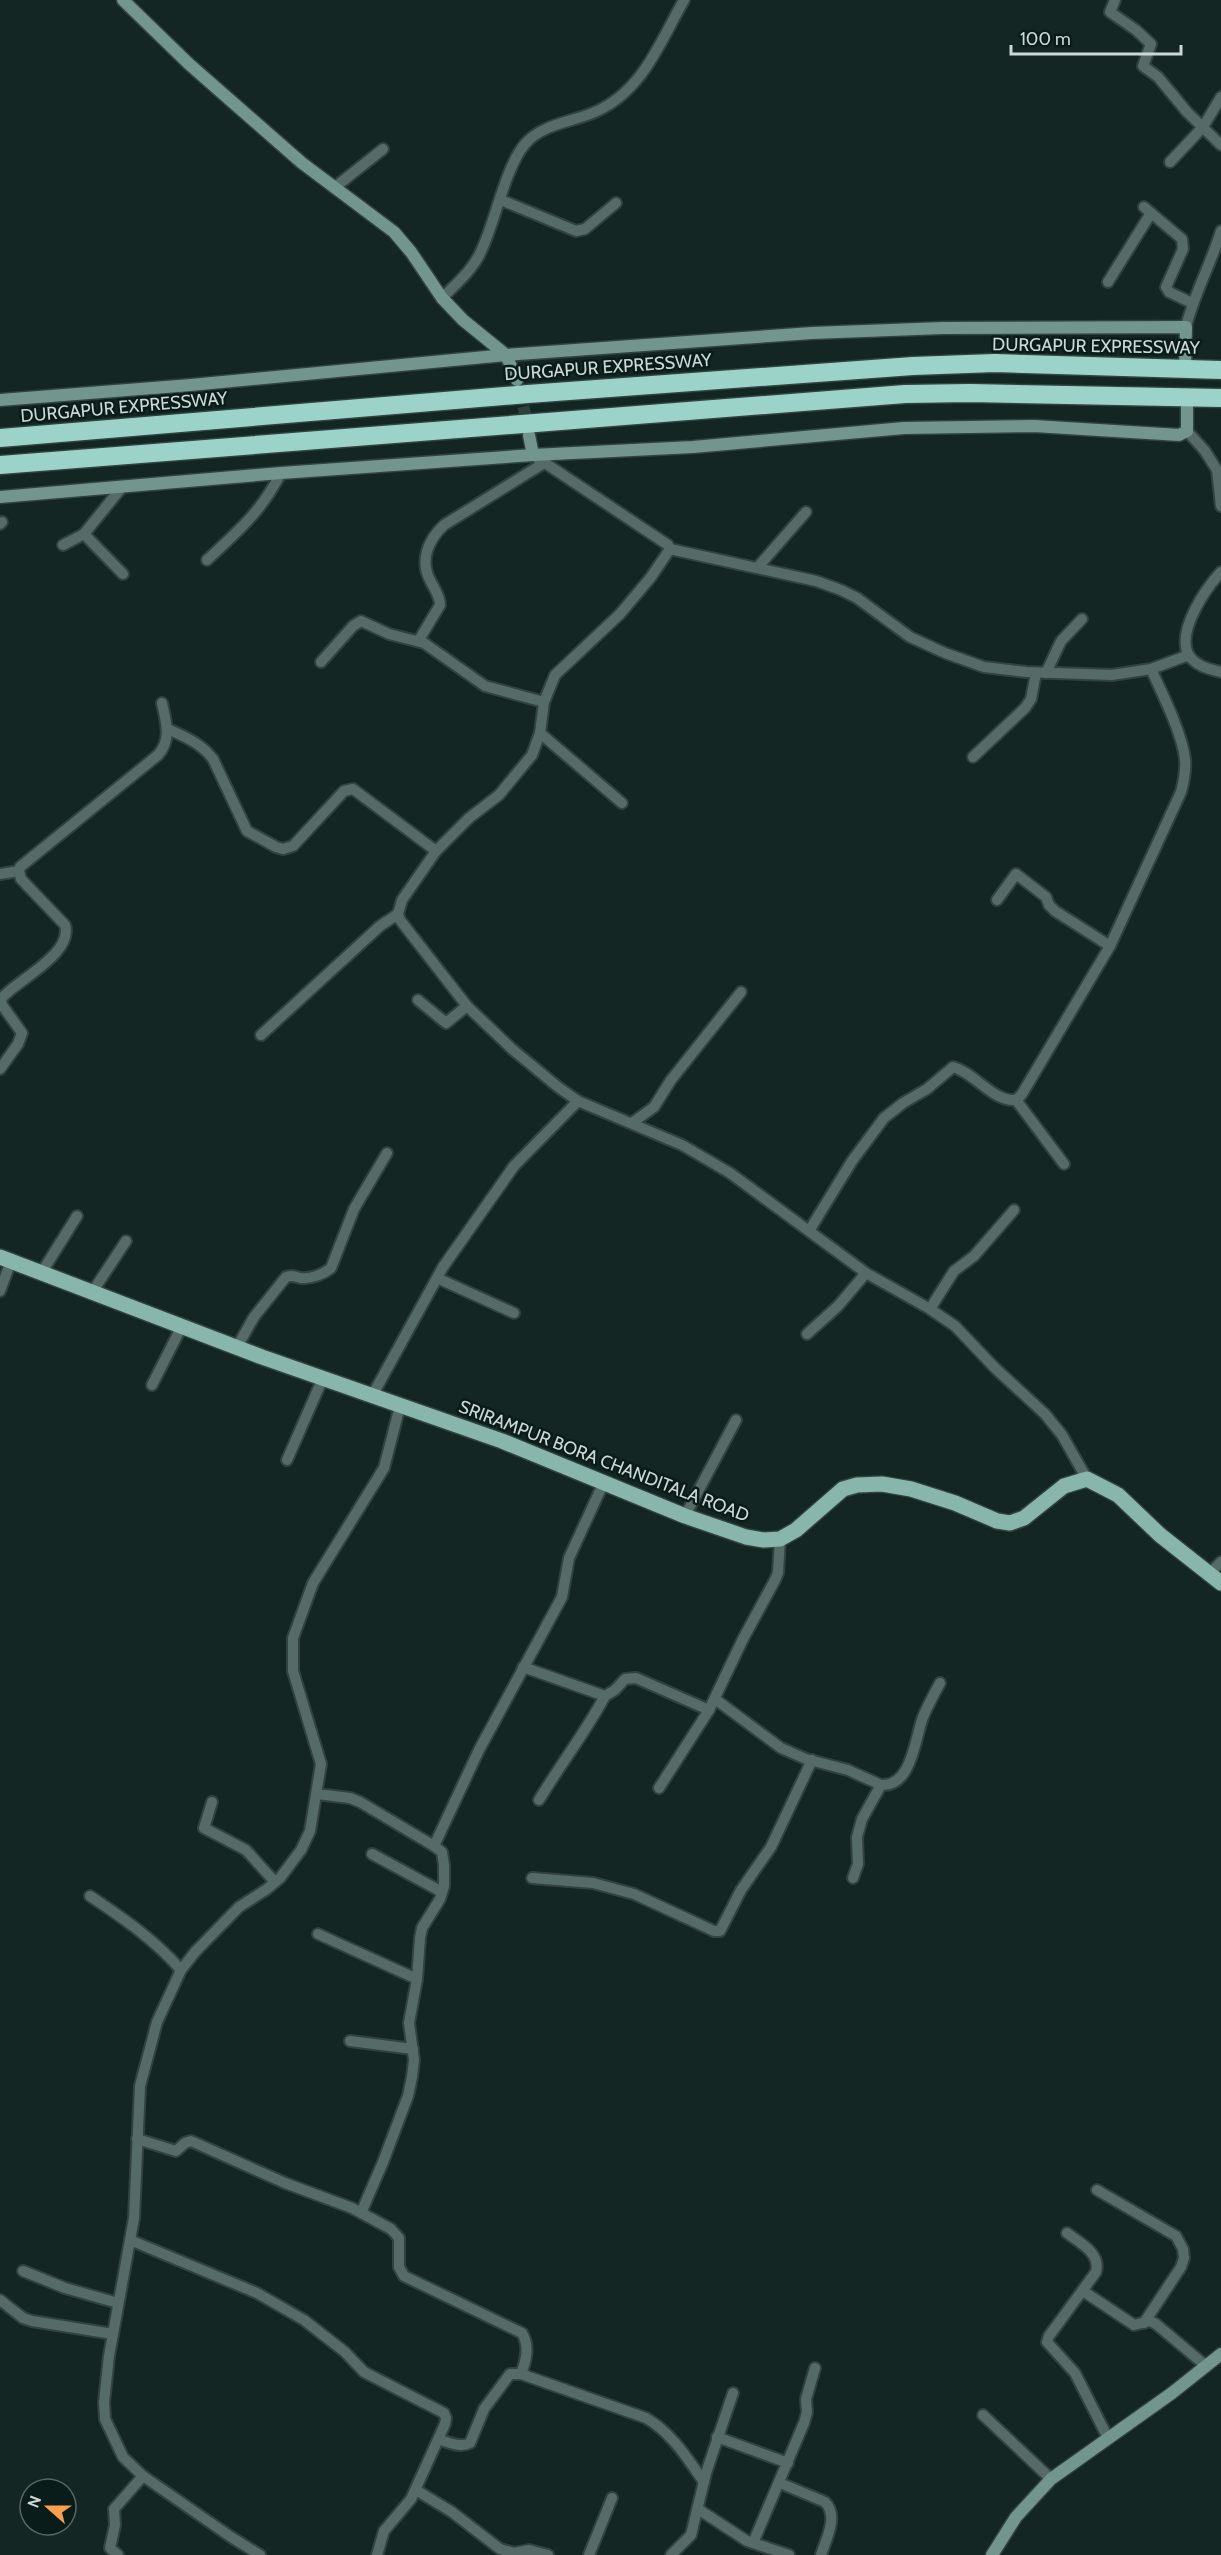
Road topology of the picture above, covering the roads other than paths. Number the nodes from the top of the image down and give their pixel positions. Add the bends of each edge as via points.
1 (123, 0) edge
2 (684, 0) edge
3 (1114, 0) edge
4 (1221, 97) edge
5 (1203, 127) junction
6 (1221, 145) edge
7 (383, 149) dead end
8 (1170, 162) dead end
9 (334, 188) junction
10 (501, 200) junction
11 (616, 203) dead end
12 (1221, 231) edge
13 (1108, 282) dead end
14 (441, 298) junction
15 (1192, 303) junction
16 (1186, 327) junction
17 (506, 356) junction
18 (1185, 369) junction
19 (1220, 369) edge
20 (517, 380) tunnel mouth
21 (1187, 397) junction
22 (1221, 398) edge
23 (0, 400) edge
24 (1186, 431) junction
25 (530, 435) tunnel mouth
26 (0, 438) edge
27 (533, 455) junction
28 (544, 463) junction
29 (0, 465) edge
30 (281, 473) junction
31 (122, 487) junction
32 (0, 497) edge
33 (1221, 506) edge
34 (806, 512) dead end
35 (84, 534) junction
36 (63, 545) dead end
37 (670, 549) junction
38 (207, 560) dead end
39 (758, 567) junction
40 (1221, 572) edge
41 (123, 574) dead end
42 (1082, 619) dead end
43 (418, 640) junction
44 (1189, 655) junction
45 (321, 662) dead end
46 (1151, 669) junction
47 (1221, 672) edge
48 (1041, 673) junction
49 (544, 702) junction
50 (162, 703) dead end
51 (168, 729) junction
52 (540, 733) junction
53 (973, 757) dead end
54 (622, 803) dead end
55 (435, 851) junction
56 (18, 871) junction
57 (0, 874) edge
58 (997, 900) dead end
59 (398, 914) junction
60 (1110, 946) junction
61 (741, 992) dead end
62 (418, 1000) dead end
63 (467, 1006) junction
64 (261, 1035) dead end
65 (0, 1069) edge
66 (1016, 1100) junction
67 (578, 1101) junction
68 (632, 1123) junction
69 (387, 1153) dead end
70 (1064, 1164) dead end
71 (1014, 1210) dead end
72 (77, 1216) dead end
73 (809, 1231) junction
74 (126, 1241) dead end
75 (5, 1259) edge
76 (42, 1272) junction
77 (866, 1273) junction
78 (436, 1278) junction
79 (0, 1291) edge
80 (93, 1291) junction
81 (930, 1309) junction
82 (514, 1313) dead end
83 (182, 1326) junction
84 (807, 1334) dead end
85 (237, 1347) junction
86 (323, 1378) junction
87 (152, 1385) dead end
88 (372, 1396) junction
89 (400, 1406) junction
90 (736, 1420) dead end
91 (287, 1460) dead end
92 (1087, 1479) junction
93 (604, 1482) junction
94 (685, 1516) junction
95 (780, 1539) junction
96 (1221, 1562) edge
97 (1215, 1578) edge
98 (523, 1667) junction
99 (940, 1683) dead end
100 (605, 1696) junction
101 (715, 1699) junction
102 (709, 1710) junction
103 (812, 1760) junction
104 (881, 1785) junction
105 (659, 1788) dead end
106 (317, 1794) junction
107 (539, 1800) dead end
108 (212, 1802) dead end
109 (434, 1846) junction
110 (372, 1854) dead end
111 (532, 1878) dead end
112 (853, 1878) dead end
113 (275, 1882) junction
114 (442, 1892) junction
115 (90, 1896) dead end
116 (318, 1934) dead end
117 (181, 1970) junction
118 (417, 1979) junction
119 (351, 2042) dead end
120 (412, 2049) junction
121 (137, 2139) junction
122 (1097, 2190) dead end
123 (361, 2213) junction
124 (1067, 2233) dead end
125 (130, 2241) junction
126 (23, 2271) dead end
127 (1083, 2291) junction
128 (0, 2300) edge
129 (118, 2303) junction
130 (1144, 2323) junction
131 (113, 2334) junction
132 (1221, 2354) edge
133 (1206, 2366) junction
134 (815, 2368) dead end
135 (521, 2374) junction
136 (733, 2393) dead end
137 (983, 2415) dead end
138 (717, 2437) junction
139 (1108, 2438) junction
140 (439, 2439) junction
141 (788, 2463) junction
142 (143, 2476) junction
143 (1051, 2479) junction
144 (704, 2482) junction
145 (780, 2483) junction
146 (416, 2490) junction
147 (612, 2498) dead end
148 (698, 2509) junction
149 (753, 2543) junction
150 (256, 2554) edge
151 (118, 2555) edge
152 (377, 2555) edge
153 (548, 2555) edge
154 (589, 2555) edge
155 (671, 2555) edge
156 (789, 2555) edge
157 (821, 2555) edge
158 (992, 2555) edge

1 - 9 street via 189,64
2 - 10 street via 637,80 608,105 538,132 526,143
3 - 5 street via 1110,12 1151,44 1144,68 1158,77
4 - 5 street
5 - 6 street
5 - 8 street
7 - 9 street
9 - 14 street via 394,232
10 - 11 street via 576,231 585,229
10 - 14 street via 477,259
12 - 15 street
13 - 15 street via 1148,210 1183,242 1166,289
14 - 17 street
15 - 16 street
16 - 17 street via 931,328 812,333
16 - 18 street
17 - 20 street
17 - 23 street
18 - 19 highway, DURGAPUR EXPRESSWAY
18 - 26 highway, DURGAPUR EXPRESSWAY via 995,363 868,369
21 - 22 highway
21 - 24 street
21 - 29 highway via 970,393 849,397
24 - 27 street via 1179,435 1034,426 904,428 693,447
24 - 33 street via 1217,470
25 - 27 street
27 - 28 street
27 - 30 street
28 - 37 street
28 - 43 street via 444,525 432,537 426,552 427,571 440,605
30 - 31 street
30 - 38 street via 255,515
31 - 32 street
31 - 35 street
34 - 39 street
35 - 36 street
35 - 41 street
37 - 39 street
37 - 49 street via 620,614 555,675
39 - 48 street via 841,590 910,637 945,654 984,667
40 - 44 street via 1200,600 1188,627
42 - 48 street via 1061,641
43 - 45 street via 389,634 361,621
43 - 49 street via 486,686
44 - 46 street
44 - 47 street via 1204,667
46 - 48 street via 1112,675
46 - 60 street via 1182,748 1185,776
48 - 53 street via 1025,708
49 - 52 street
50 - 51 street
51 - 55 street via 206,749 243,825 268,843 283,849 292,846 344,792 353,789
51 - 56 street via 165,747 158,755 26,860
52 - 54 street
52 - 55 street via 532,755 507,786
55 - 59 street via 402,900
56 - 57 street
56 - 65 street via 66,930 47,961 1,999 22,1033
58 - 60 street via 1016,874 1046,897 1055,911
59 - 63 street via 403,926
59 - 64 street
60 - 66 street
61 - 68 street via 654,1107
62 - 63 street via 446,1023
63 - 67 street via 525,1061
66 - 70 street
66 - 73 street via 995,1093 962,1070 950,1069 884,1118
67 - 68 street
67 - 78 street via 514,1166
68 - 73 street via 682,1145 730,1173
69 - 85 street via 354,1209 331,1268 305,1278 286,1277 254,1317
71 - 81 street via 974,1256 954,1271
72 - 76 street
73 - 77 street
74 - 80 street
75 - 76 main road, SRIRAMPUR BORA CHANDITALA ROAD
75 - 79 street
76 - 80 main road, SRIRAMPUR BORA CHANDITALA ROAD
77 - 81 street
77 - 84 street
78 - 82 street
78 - 88 street
80 - 83 main road, SRIRAMPUR BORA CHANDITALA ROAD
81 - 92 street via 961,1331 1044,1414 1062,1435
83 - 85 main road, SRIRAMPUR BORA CHANDITALA ROAD
83 - 87 street
85 - 86 main road, SRIRAMPUR BORA CHANDITALA ROAD
86 - 88 main road, SRIRAMPUR BORA CHANDITALA ROAD
86 - 91 street
88 - 89 main road, SRIRAMPUR BORA CHANDITALA ROAD
89 - 93 main road, SRIRAMPUR BORA CHANDITALA ROAD
89 - 106 street via 384,1468 313,1583 293,1638 293,1671 321,1764
90 - 94 street
92 - 95 main road via 1064,1486 1024,1518 1010,1523 911,1489 857,1485 843,1489
92 - 97 main road via 1118,1495 1160,1535
93 - 94 main road, SRIRAMPUR BORA CHANDITALA ROAD
93 - 98 street via 569,1558 562,1597
94 - 95 main road, SRIRAMPUR BORA CHANDITALA ROAD via 746,1537
95 - 101 street via 778,1573
96 - 97 street
98 - 100 street
98 - 109 street
99 - 104 street via 923,1717 904,1773 895,1783
100 - 102 street via 631,1677
100 - 107 street
101 - 102 street
101 - 103 street via 781,1748
102 - 105 street
103 - 104 street
103 - 111 street via 771,1846 720,1930 682,1918 633,1894 593,1883
104 - 112 street via 862,1819
106 - 109 street via 360,1802
106 - 113 street via 310,1831 291,1865
108 - 113 street via 202,1826 246,1850
109 - 114 street via 442,1852
110 - 114 street
113 - 117 street via 239,1906
114 - 118 street via 422,1928
115 - 117 street via 140,1930
116 - 118 street
117 - 121 street via 146,2057
118 - 120 street via 409,2023
119 - 120 street
120 - 123 street via 408,2097
121 - 123 street via 176,2151 190,2141
121 - 125 street
122 - 130 street via 1176,2235 1184,2249 1181,2267
123 - 135 street via 396,2233 399,2267 404,2276 522,2333 526,2353
124 - 127 street via 1097,2258 1096,2272
125 - 129 street
125 - 140 street via 240,2285 304,2320 364,2372 444,2413
126 - 129 street
127 - 130 street via 1134,2325
127 - 139 street via 1047,2342 1075,2373
128 - 131 street via 32,2321
129 - 131 street
130 - 133 street via 1156,2324
131 - 142 street via 105,2419 123,2457
132 - 133 street
133 - 139 street
134 - 141 street via 804,2424
135 - 140 street via 510,2374 484,2409 470,2443 457,2445
135 - 144 street via 646,2418 680,2447
136 - 138 street
137 - 143 street
138 - 141 street
138 - 144 street
139 - 143 street
140 - 146 street
141 - 145 street
142 - 150 street
142 - 151 street via 112,2513 115,2525 110,2548
143 - 158 street via 1016,2517
144 - 148 street
145 - 149 street
145 - 157 street via 825,2502 832,2511
146 - 152 street via 384,2531
146 - 153 street via 500,2549
147 - 154 street
148 - 149 street
148 - 155 street via 691,2535
149 - 156 street

